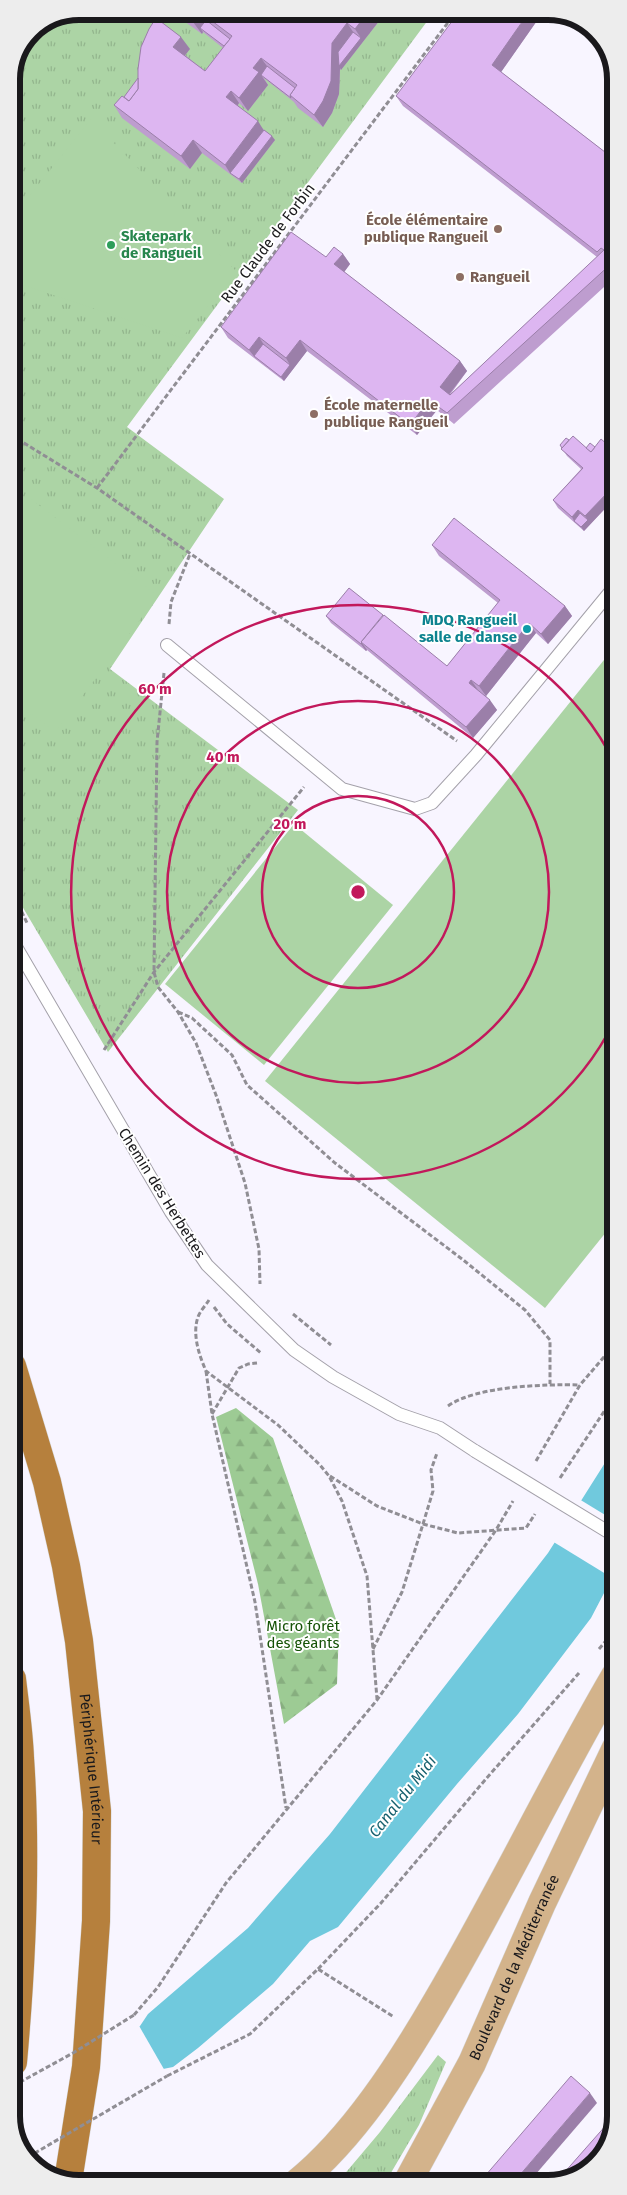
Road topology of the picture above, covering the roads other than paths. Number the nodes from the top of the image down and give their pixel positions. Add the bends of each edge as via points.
1 (607, 596) edge
2 (167, 645) road end
3 (20, 954) edge
4 (20, 1393) edge
5 (607, 1531) edge
6 (607, 1693) edge
7 (20, 1759) edge
8 (607, 1767) edge
9 (20, 1954) edge
10 (69, 2174) edge
11 (307, 2175) edge
12 (411, 2175) edge

1 - 2 lane via 476,755 432,803 415,808 342,789
3 - 5 lane, Chemin des Herbettes, bridge via 171,1212 207,1266 294,1350 334,1377 399,1414 440,1428
4 - 10 highway, Périphérique Intérieur via 47,1482 80,1641 97,1811 96,1921 86,2067
6 - 11 main road via 476,1934 419,2031 387,2081
7 - 9 highway via 23,1854
8 - 12 main road, Boulevard de la Méditerranée via 542,1903 472,2063

